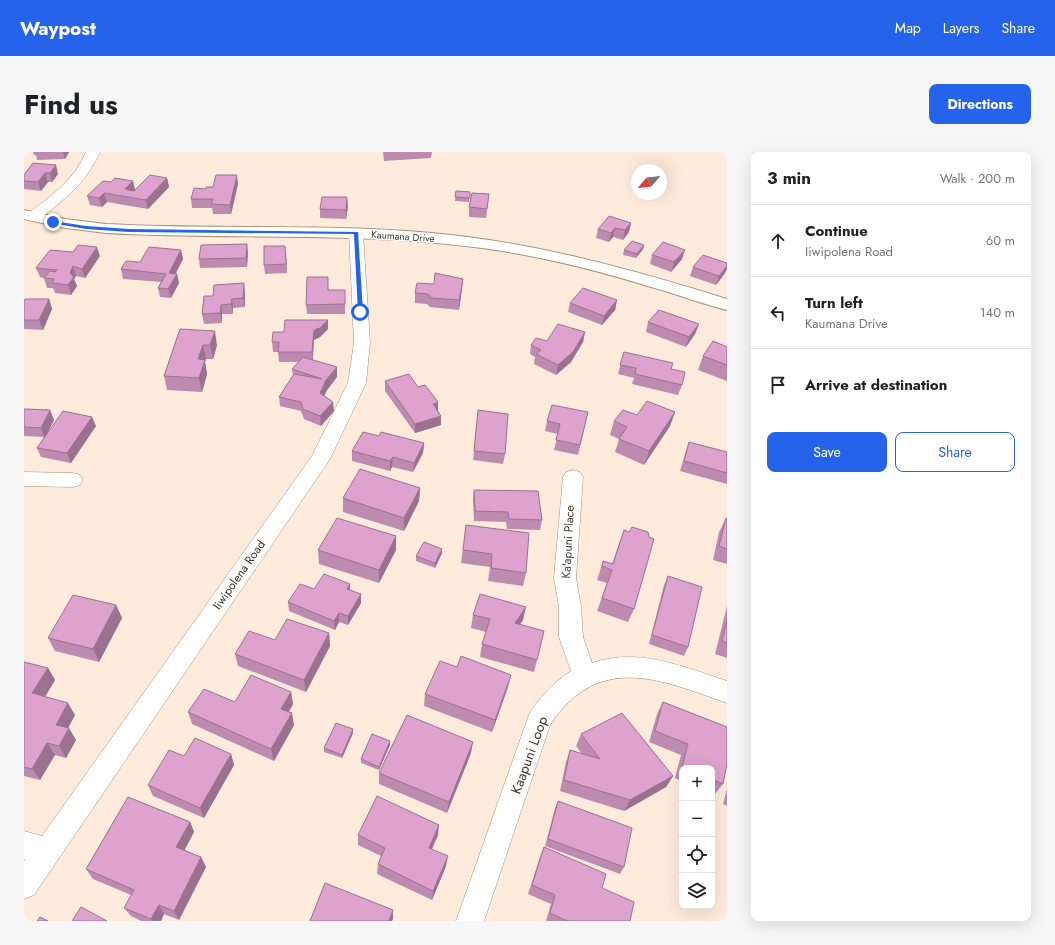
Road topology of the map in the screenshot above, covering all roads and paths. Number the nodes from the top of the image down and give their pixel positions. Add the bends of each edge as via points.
1 (93, 152) edge
2 (28, 215) edge
3 (356, 233) junction
4 (727, 305) edge
5 (572, 477) dead end
6 (24, 479) edge
7 (74, 480) dead end
8 (585, 676) junction
9 (727, 692) edge
10 (36, 848) edge
11 (24, 884) edge
12 (470, 921) edge

1 - 2 street via 82,174 69,190
2 - 3 street, Kaumana Drive via 86,227 129,230
3 - 4 street, Kaumana Drive via 442,239 557,257 657,283
3 - 10 street, Iiwipolena Road via 362,343 357,383 320,460
5 - 8 street, Ka'apuni Place via 565,578 570,607 571,637
6 - 7 street
8 - 9 street, Kaapuni Loop via 618,667 643,667 674,673
8 - 12 street, Kaapuni Loop via 558,694 539,720
10 - 11 street, Iiwipolena Road

